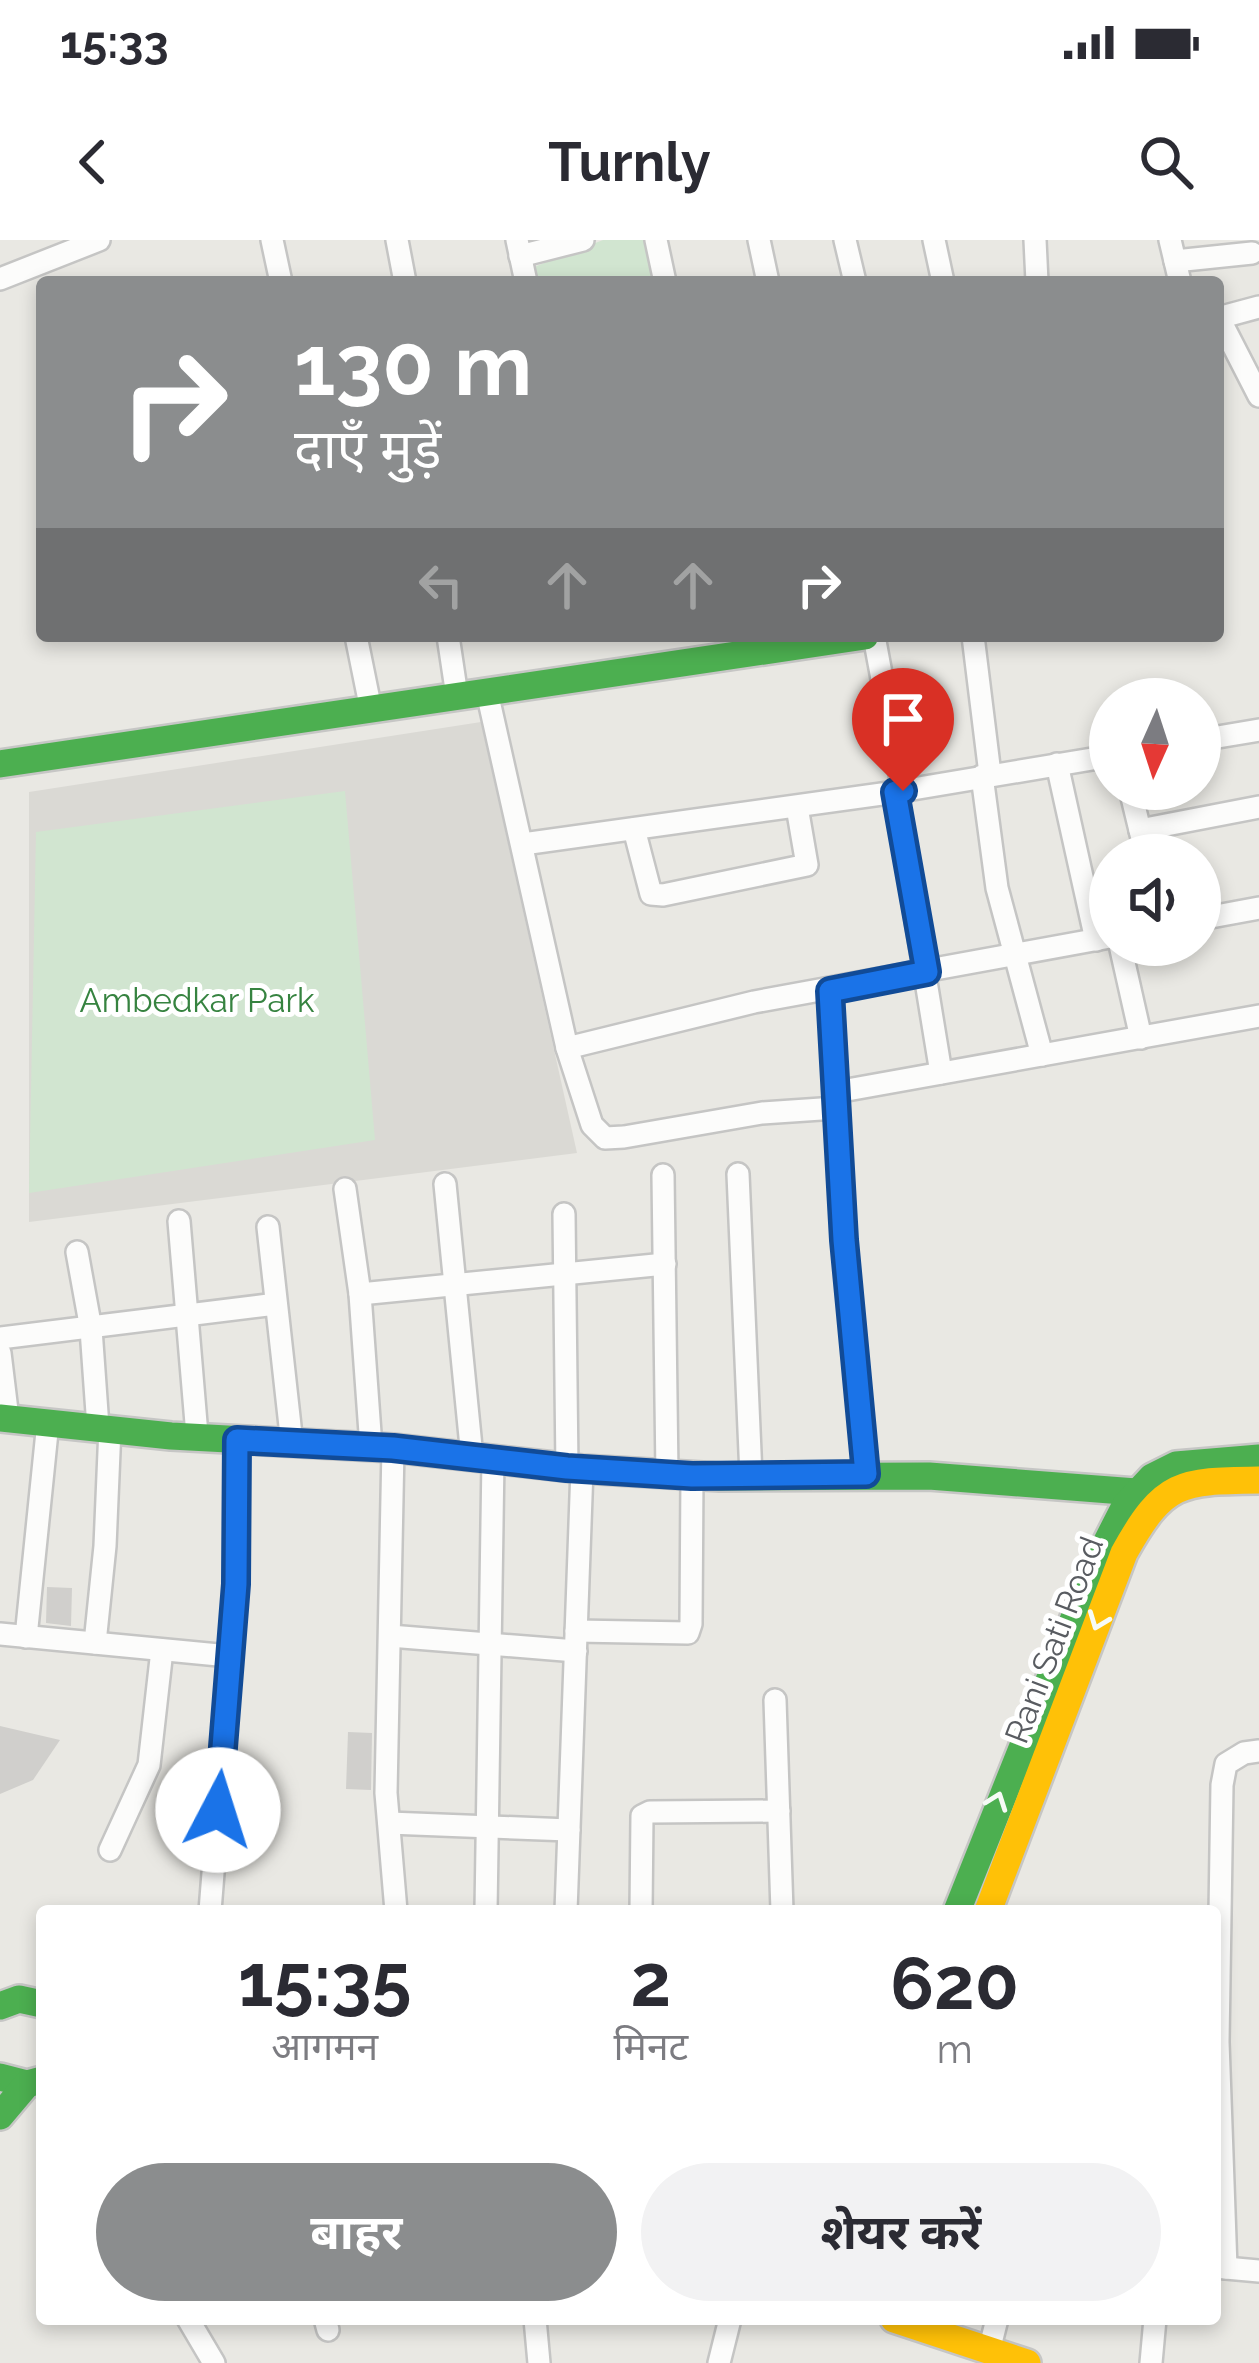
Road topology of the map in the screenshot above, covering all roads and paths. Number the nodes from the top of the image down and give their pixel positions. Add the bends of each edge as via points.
1 (99, 240) edge
2 (272, 240) edge
3 (397, 240) edge
4 (583, 240) edge
5 (656, 240) edge
6 (759, 240) edge
7 (845, 240) edge
8 (934, 240) edge
9 (1034, 240) edge
10 (519, 248) edge
11 (1252, 253) dead end
12 (1175, 261) edge
13 (280, 276) edge
14 (404, 276) edge
15 (664, 276) edge
16 (767, 276) edge
17 (853, 276) edge
18 (943, 276) edge
19 (1037, 276) edge
20 (0, 278) edge
21 (1259, 307) edge
22 (1224, 316) edge
23 (1224, 329) edge
24 (1259, 396) edge
25 (357, 642) edge
26 (449, 642) edge
27 (826, 642) edge
28 (861, 642) edge
29 (974, 642) edge
30 (487, 692) junction
31 (457, 696) junction
32 (371, 710) junction
33 (1259, 730) edge
34 (1221, 736) edge
35 (1089, 759) edge
36 (0, 764) edge
37 (1058, 764) junction
38 (986, 775) junction
39 (899, 792) junction
40 (797, 807) junction
41 (1259, 807) edge
42 (1135, 810) edge
43 (634, 829) junction
44 (1140, 830) junction
45 (1141, 834) edge
46 (523, 844) junction
47 (1089, 884) edge
48 (1259, 908) edge
49 (1221, 915) edge
50 (1089, 941) edge
51 (1015, 955) junction
52 (1125, 966) edge
53 (927, 972) junction
54 (830, 991) junction
55 (1259, 1016) edge
56 (1142, 1038) junction
57 (567, 1048) junction
58 (1042, 1055) junction
59 (941, 1073) junction
60 (836, 1100) junction
61 (738, 1174) dead end
62 (663, 1175) dead end
63 (445, 1184) dead end
64 (345, 1189) dead end
65 (564, 1214) dead end
66 (178, 1221) dead end
67 (268, 1227) dead end
68 (77, 1252) dead end
69 (665, 1264) junction
70 (565, 1272) junction
71 (457, 1283) junction
72 (360, 1294) junction
73 (276, 1304) junction
74 (187, 1318) junction
75 (91, 1329) junction
76 (0, 1338) edge
77 (0, 1353) edge
78 (4, 1419) edge
79 (48, 1422) junction
80 (104, 1427) junction
81 (197, 1435) junction
82 (237, 1440) junction
83 (292, 1444) junction
84 (382, 1448) junction
85 (483, 1458) junction
86 (1259, 1458) edge
87 (575, 1469) junction
88 (866, 1474) junction
89 (679, 1475) junction
90 (751, 1477) junction
91 (1259, 1480) edge
92 (1136, 1492) junction
93 (1115, 1549) junction
94 (0, 1634) edge
95 (390, 1636) junction
96 (26, 1637) junction
97 (576, 1641) junction
98 (489, 1642) junction
99 (95, 1643) junction
100 (162, 1650) junction
101 (229, 1656) junction
102 (775, 1700) dead end
103 (1259, 1751) edge
104 (779, 1811) junction
105 (388, 1823) junction
106 (487, 1827) junction
107 (569, 1830) junction
108 (110, 1850) dead end
109 (210, 1905) edge
110 (395, 1905) edge
111 (486, 1905) edge
112 (566, 1905) edge
113 (641, 1905) edge
114 (782, 1905) edge
115 (959, 1905) edge
116 (990, 1905) edge
117 (1220, 1905) edge
118 (23, 2080) edge
119 (0, 2116) edge
120 (1221, 2267) edge
121 (1259, 2271) edge
122 (192, 2325) edge
123 (536, 2325) edge
124 (728, 2325) edge
125 (912, 2325) edge
126 (996, 2325) edge
127 (1154, 2325) edge
128 (989, 2351) junction
129 (214, 2363) edge
130 (539, 2363) edge
131 (719, 2363) edge
132 (1027, 2363) edge
133 (1150, 2363) edge

1 - 20 street
2 - 13 street
3 - 14 street
4 - 10 street
5 - 15 street
6 - 16 street
7 - 17 street
8 - 18 street
9 - 19 street
11 - 12 street
21 - 22 street
23 - 24 street
25 - 32 street
26 - 31 street
27 - 30 street
28 - 39 street
29 - 38 street
30 - 31 street
30 - 46 street
31 - 32 street
32 - 36 street
33 - 34 street
35 - 37 street
37 - 38 street
37 - 47 street
38 - 39 street
38 - 51 street via 997,888
39 - 40 street
39 - 53 street
40 - 43 street
40 - 43 street via 807,866 663,895 646,885
41 - 44 street
42 - 44 street
43 - 46 street
44 - 45 street
46 - 57 street
48 - 49 street
50 - 51 street
51 - 53 street
51 - 58 street
52 - 56 street
53 - 54 street
53 - 59 street
54 - 57 street
54 - 60 street
55 - 56 street
56 - 58 street
57 - 60 street via 592,1125 605,1138
58 - 59 street
59 - 60 street
60 - 88 street
61 - 90 street
62 - 69 street
63 - 71 street
64 - 72 street
65 - 70 street
66 - 74 street
67 - 73 street
68 - 75 street
69 - 70 street
69 - 89 street
70 - 71 street
70 - 87 street
71 - 72 street
71 - 85 street
72 - 84 street
73 - 74 street
73 - 83 street
74 - 75 street
74 - 81 street
75 - 76 street
75 - 80 street
77 - 78 street
78 - 79 street
79 - 80 street
79 - 96 street
80 - 81 street
80 - 99 street
81 - 82 street
82 - 83 street
82 - 101 street
83 - 84 street
84 - 85 street
84 - 95 street
85 - 87 street
85 - 98 street
86 - 92 street via 1182,1463
87 - 89 street
87 - 97 street
88 - 90 street
88 - 92 street
89 - 90 street
89 - 97 street via 688,1633
91 - 93 street, Rani Sati Road via 1166,1491
92 - 93 street
115 -> 93 street via 1005,1781
93 -> 116 street, Rani Sati Road
94 - 96 street
95 - 98 street
95 - 105 street
96 - 99 street
97 - 98 street
97 - 107 street
98 - 106 street
99 - 100 street
100 - 101 street
100 - 108 street via 149,1765
101 - 109 street
102 - 104 street
103 - 117 street via 1226,1764
104 - 113 street via 642,1816
104 - 114 street
105 - 106 street
105 - 110 street
106 - 107 street
106 - 111 street
107 - 112 street
118 - 119 street
120 - 121 street
122 - 129 street
123 - 130 street
124 - 131 street
125 - 128 street
126 - 128 street
127 - 133 street
128 - 132 street

